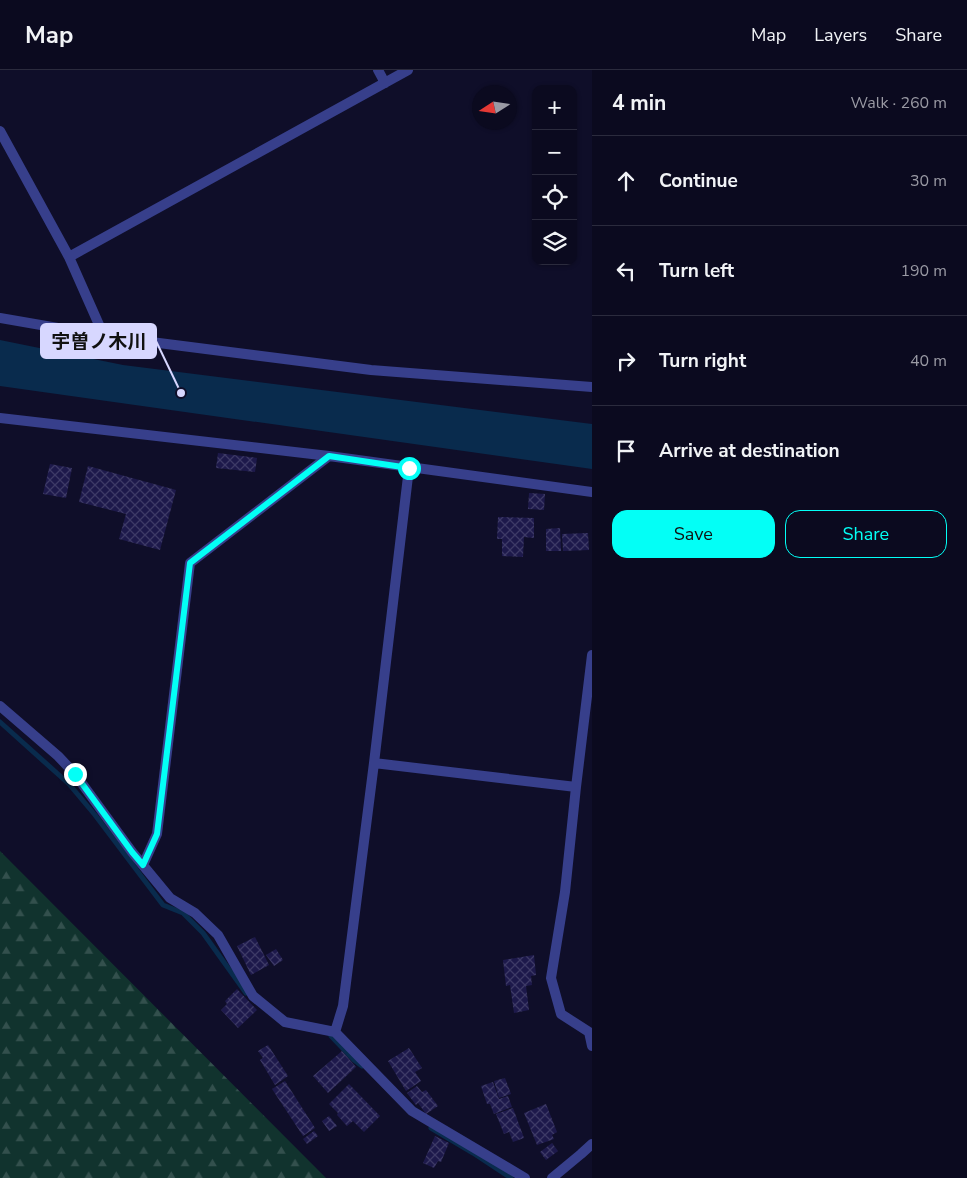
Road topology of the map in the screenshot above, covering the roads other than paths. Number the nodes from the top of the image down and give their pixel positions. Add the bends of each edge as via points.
1 (378, 70) edge
2 (408, 70) edge
3 (385, 83) junction
4 (0, 131) edge
5 (69, 257) junction
6 (0, 318) edge
7 (104, 336) junction
8 (592, 387) edge
9 (0, 418) edge
10 (329, 456) junction
11 (409, 468) junction
12 (592, 492) edge
13 (592, 655) edge
14 (0, 706) edge
15 (374, 763) junction
16 (576, 787) junction
17 (143, 865) junction
18 (335, 1032) junction
19 (592, 1046) edge
20 (592, 1144) edge
21 (525, 1178) edge
22 (552, 1178) edge

1 - 3 street
2 - 3 street
3 - 5 street
4 - 5 street
5 - 7 street
6 - 7 street
7 - 8 street via 370,370
9 - 10 street
10 - 11 street
10 - 17 street via 190,563 157,834
11 - 12 street
11 - 15 street
13 - 16 street
14 - 17 street via 75,774
15 - 16 street
15 - 18 street via 343,1006
16 - 19 street via 565,892 551,978 561,1014 589,1032
17 - 18 street via 170,898 195,912 218,935 252,996 285,1022
18 - 21 street via 412,1111
20 - 22 street

